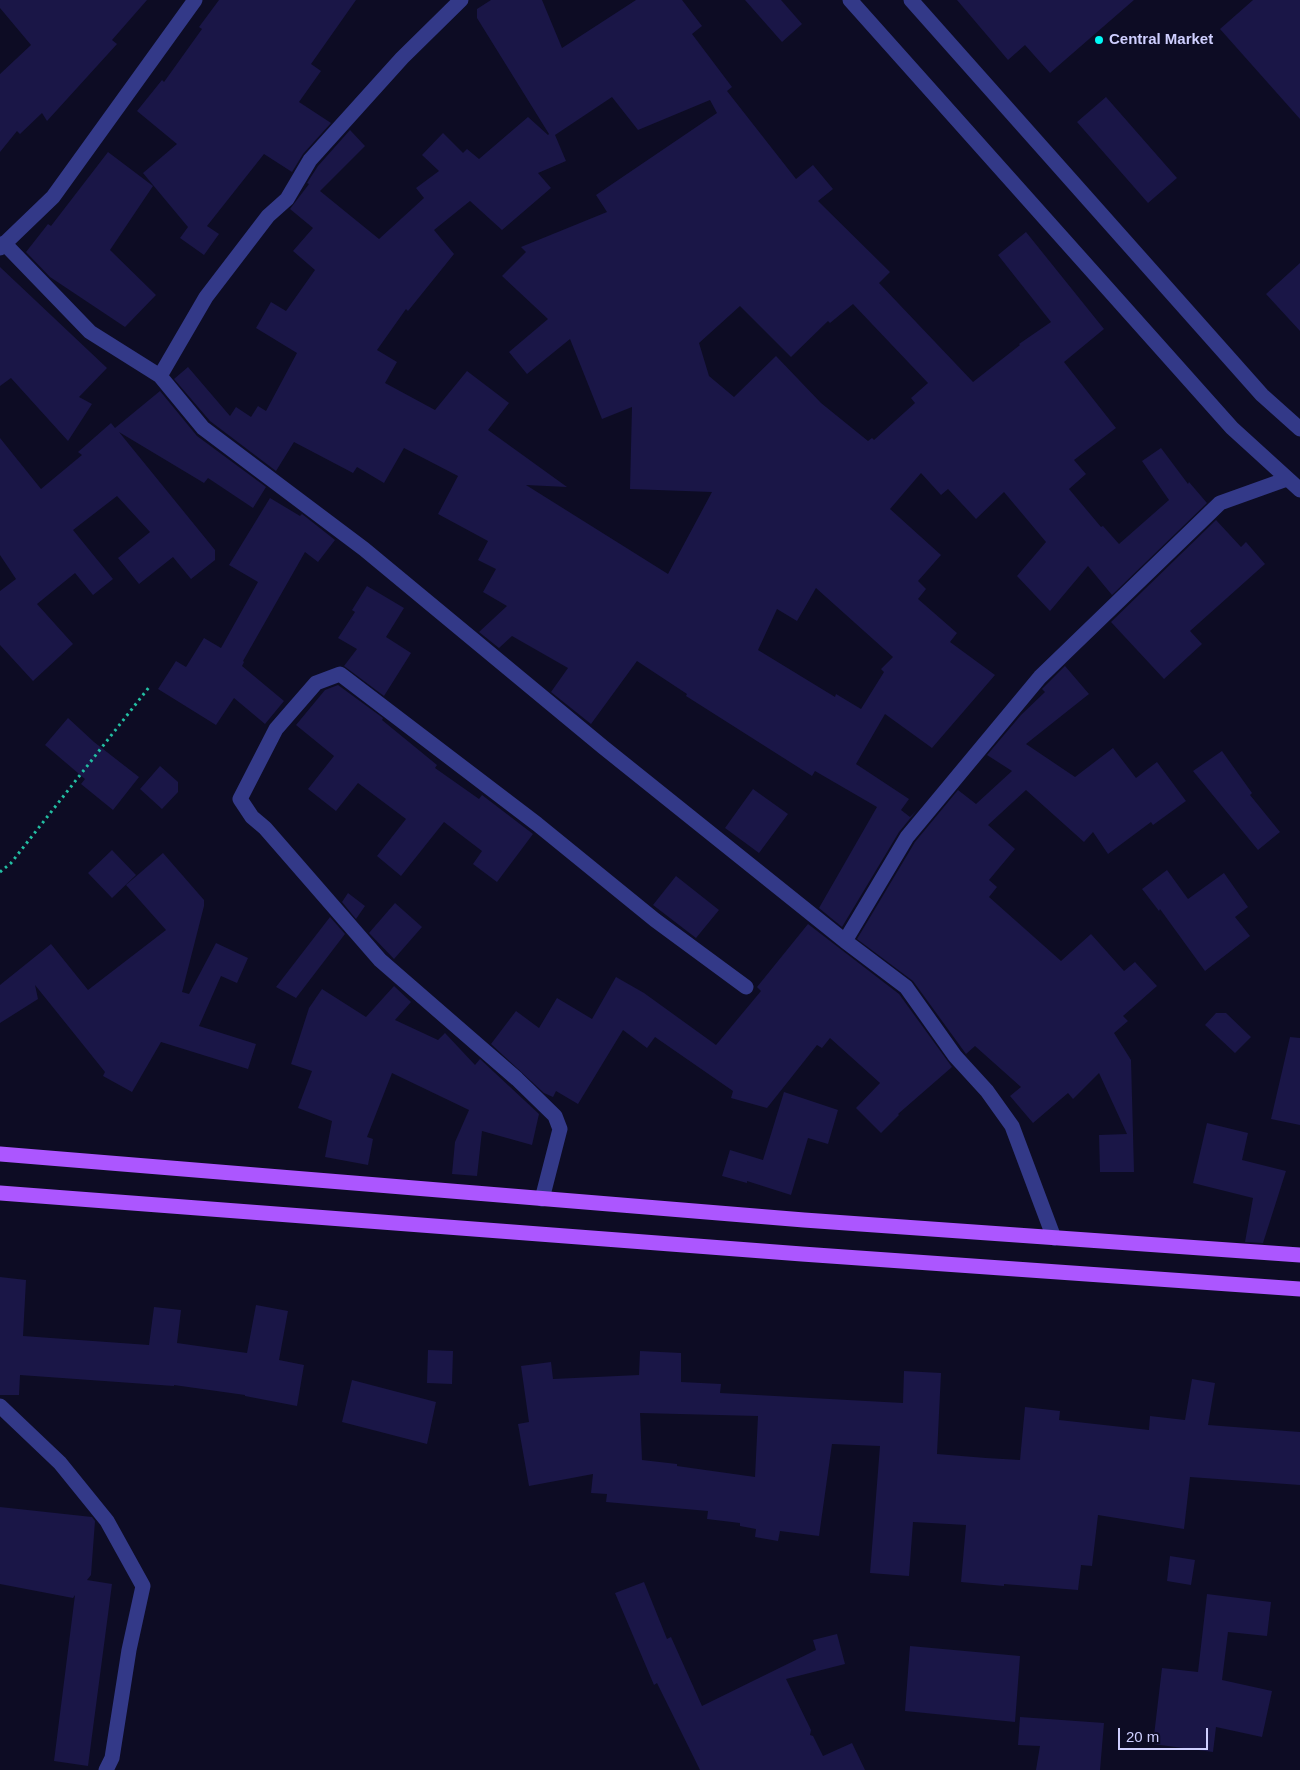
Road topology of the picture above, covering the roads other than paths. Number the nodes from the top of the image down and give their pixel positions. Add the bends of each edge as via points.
1 (195, 0) edge
2 (461, 0) edge
3 (850, 0) edge
4 (910, 0) edge
5 (2, 245) edge
6 (160, 376) junction
7 (1300, 429) edge
8 (1287, 479) junction
9 (1300, 490) edge
10 (845, 942) junction
11 (746, 987) dead end
12 (0, 1154) edge
13 (0, 1193) edge
14 (542, 1198) junction
15 (1054, 1238) junction
16 (1300, 1255) edge
17 (1300, 1289) edge
18 (0, 1406) edge
19 (106, 1770) edge

1 - 5 street via 54,197
2 - 6 street via 402,58 310,160 287,199 268,216 206,297
3 - 8 street via 1232,428
4 - 7 street via 1262,395
5 - 6 street via 90,332
6 - 10 street via 203,428 364,549
8 - 9 street
8 - 10 street via 1220,503 1040,678 907,837
10 - 15 street via 906,987 955,1056 987,1091 1012,1126
11 - 14 street via 340,674 316,683 276,729 240,799 252,817 272,835 380,960 555,1116 560,1129
12 - 14 main road
13 - 17 main road
14 - 15 main road
15 - 16 main road
18 - 19 street via 60,1463 107,1521 143,1586 112,1758

